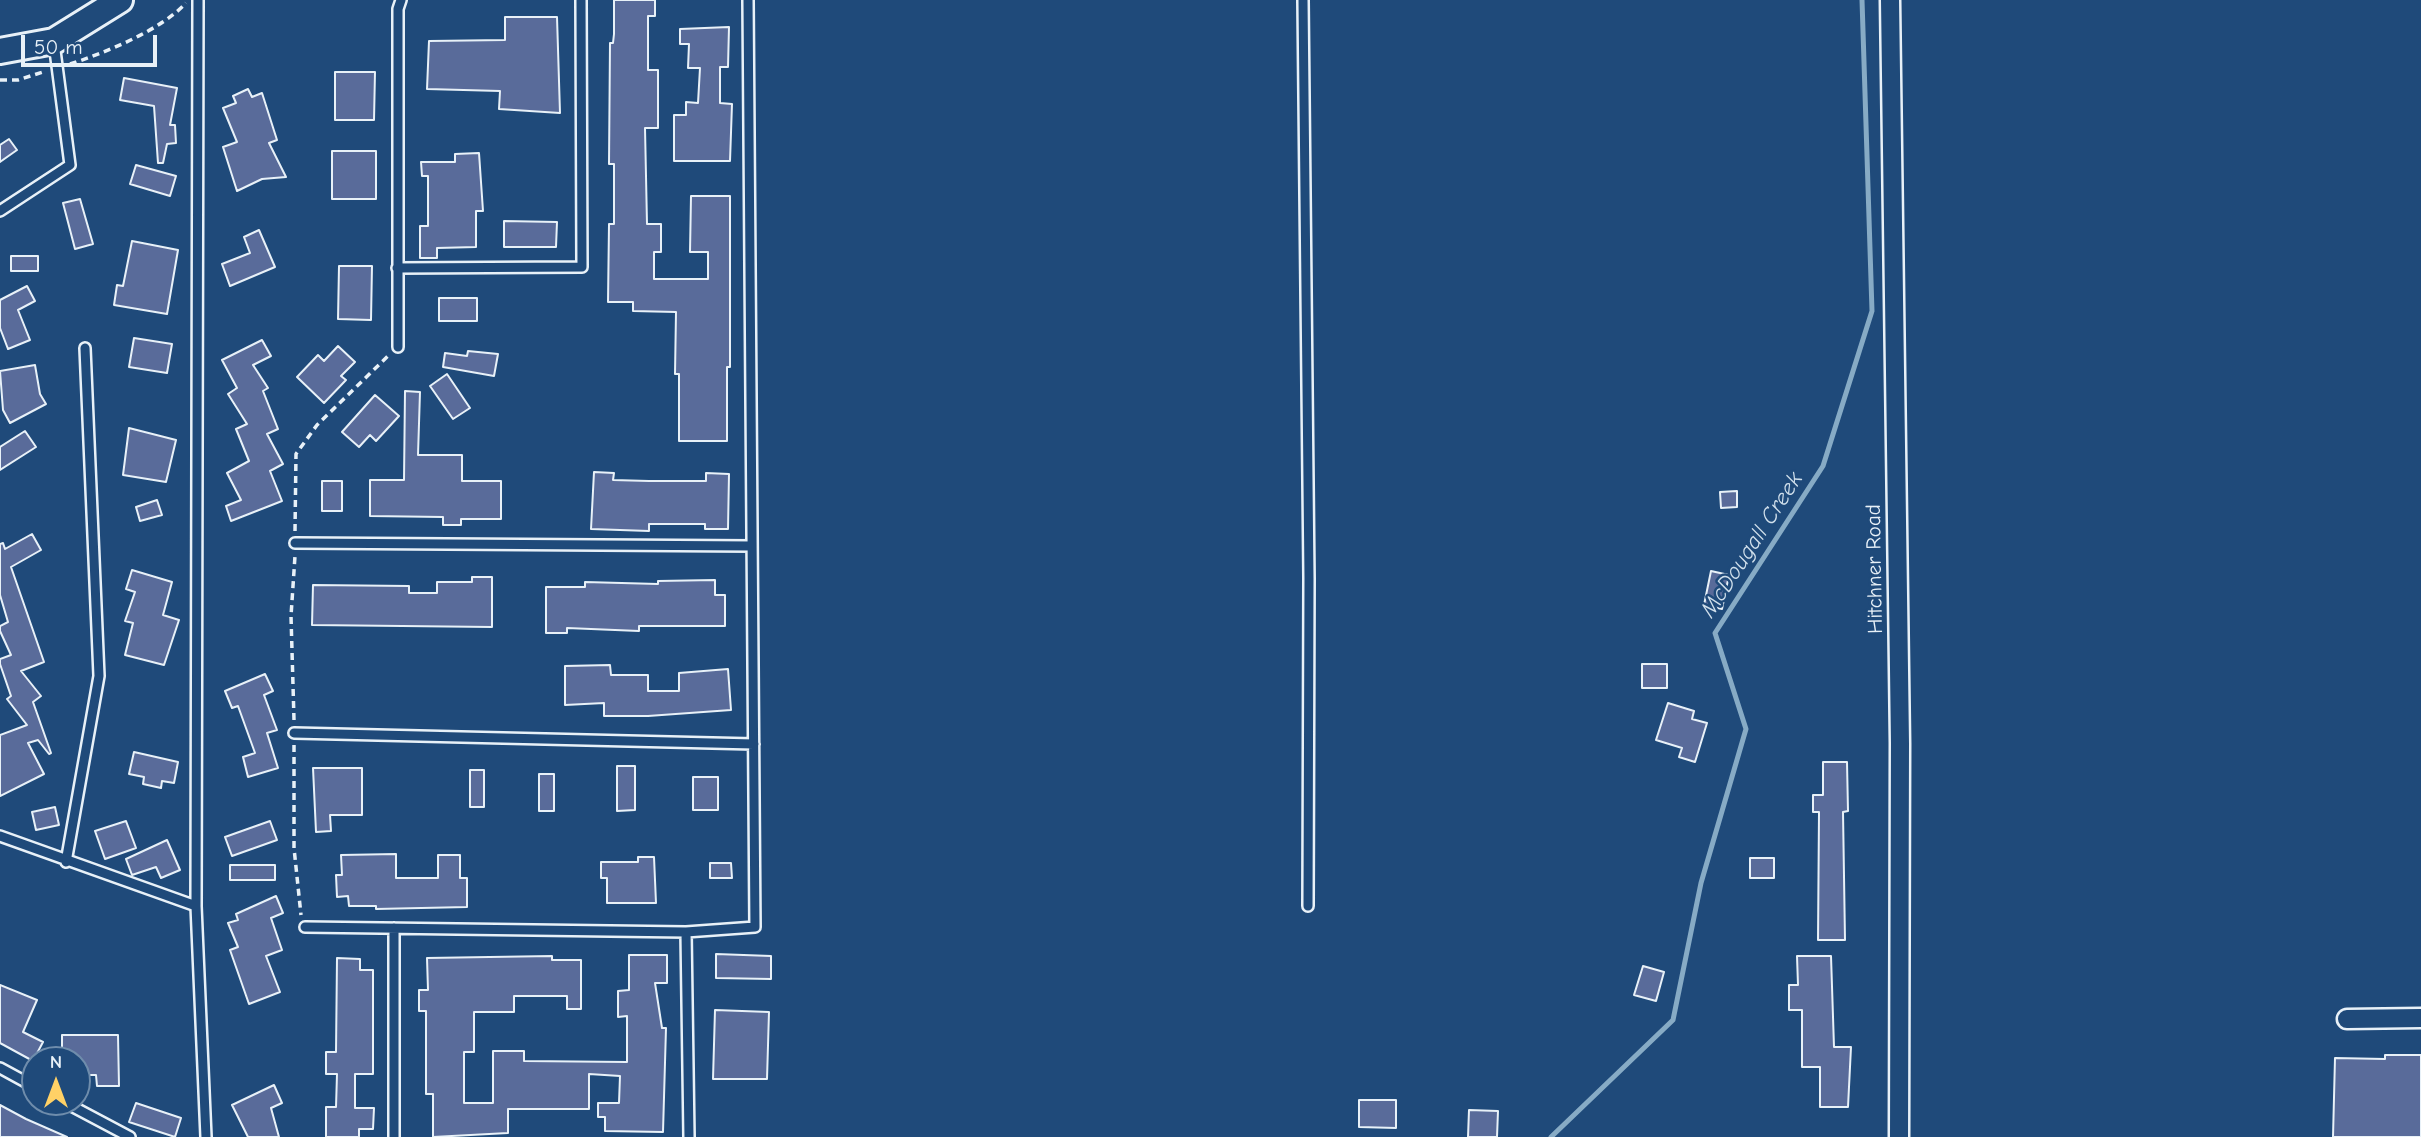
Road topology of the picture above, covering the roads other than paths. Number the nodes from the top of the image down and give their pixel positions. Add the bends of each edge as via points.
1 (120, 0) edge
2 (198, 0) edge
3 (401, 0) edge
4 (581, 0) edge
5 (748, 0) edge
6 (1303, 0) edge
7 (1890, 0) edge
8 (54, 41) junction
9 (0, 51) edge
10 (0, 211) edge
11 (397, 268) junction
12 (398, 347) road end
13 (85, 348) dead end
14 (295, 543) road end
15 (752, 546) junction
16 (294, 733) road end
17 (754, 744) junction
18 (0, 836) edge
19 (66, 862) junction
20 (196, 906) junction
21 (1308, 906) dead end
22 (305, 926) road end
23 (394, 928) junction
24 (686, 932) junction
25 (2421, 1018) edge
26 (2347, 1019) dead end
27 (0, 1068) edge
28 (21, 1079) edge
29 (90, 1116) edge
30 (130, 1137) edge
31 (206, 1137) edge
32 (394, 1137) edge
33 (689, 1137) edge
34 (1899, 1137) edge

1 - 8 main road
2 - 20 lane
3 - 11 lane
4 - 11 lane via 582,267
5 - 15 lane
6 - 21 lane
7 - 34 street, Hitchner Road via 1900,743
8 - 9 main road
8 - 10 lane via 70,164
11 - 12 lane
13 - 19 lane via 99,676
14 - 15 lane
15 - 17 lane
16 - 17 lane
17 - 24 lane via 755,926
18 - 19 lane
19 - 20 lane
20 - 31 lane
22 - 23 lane
23 - 24 lane
23 - 32 lane
24 - 33 lane
25 - 26 street
27 - 28 lane
29 - 30 lane

